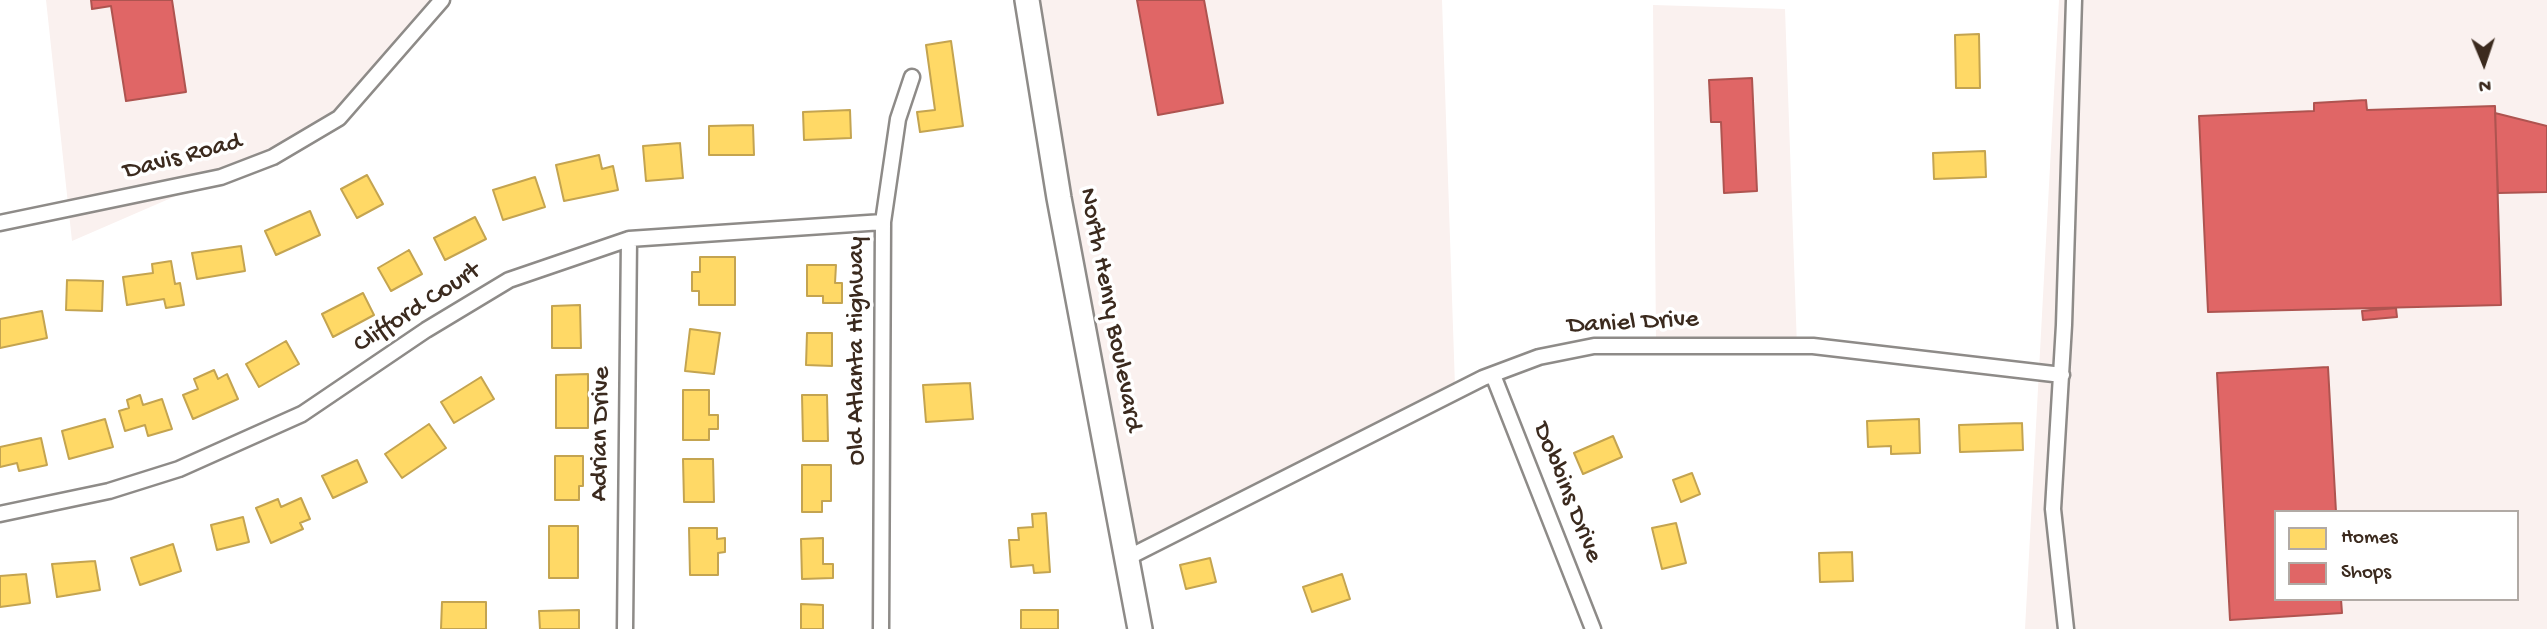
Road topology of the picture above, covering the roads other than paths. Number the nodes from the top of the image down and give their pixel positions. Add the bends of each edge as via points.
1 (442, 0) edge
2 (1027, 0) edge
3 (2074, 0) edge
4 (912, 77) dead end
5 (883, 222) junction
6 (0, 223) edge
7 (629, 239) junction
8 (1493, 375) junction
9 (2062, 375) junction
10 (0, 514) edge
11 (1127, 558) junction
12 (625, 629) edge
13 (881, 629) edge
14 (1140, 629) edge
15 (1594, 629) edge
16 (2066, 629) edge

1 - 6 street, Davis Road via 339,118 273,157 221,177
2 - 11 main road, North Henry Boulevard
3 - 9 street
4 - 5 street, Old Atlanta Highway via 898,119
5 - 7 street, Clifford Court
5 - 13 street, Old Atlanta Highway
7 - 10 street, Clifford Court via 509,280 302,414 179,469 108,491
7 - 12 street, Adrian Drive
8 - 9 street, Daniel Drive via 1539,357 1594,346 1716,344 1813,346
8 - 11 street, Daniel Drive
8 - 15 street, Dobbins Drive
9 - 16 street via 2053,509
11 - 14 main road, North Henry Boulevard

